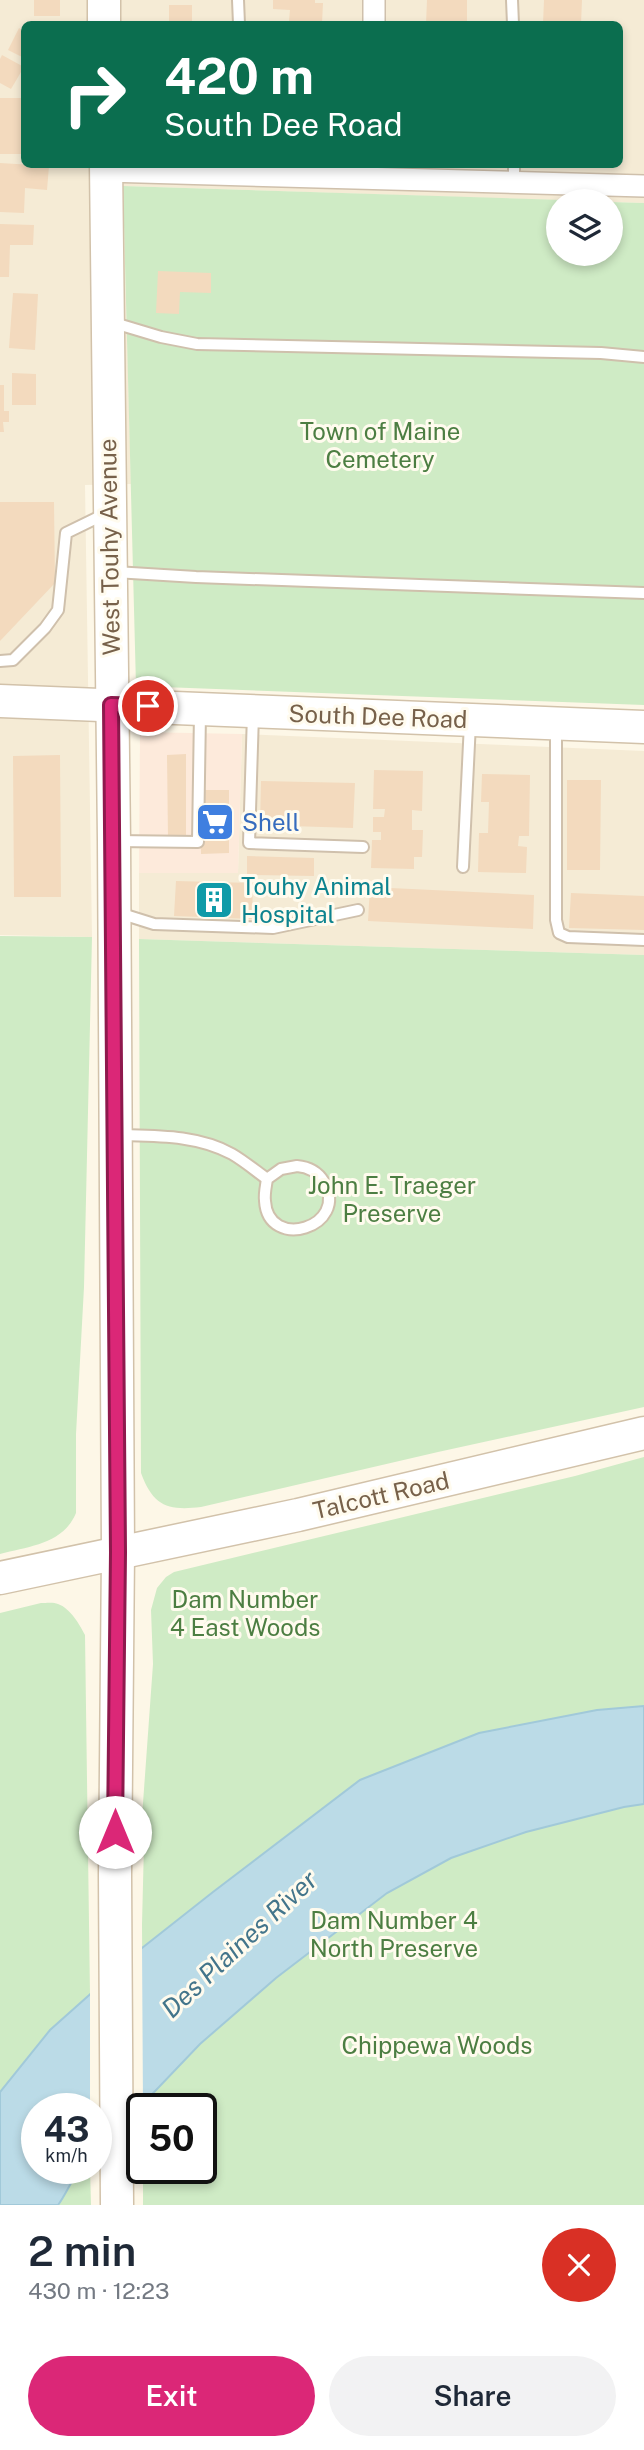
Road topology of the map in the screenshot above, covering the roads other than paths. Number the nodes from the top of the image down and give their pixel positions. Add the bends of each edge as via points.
1 (104, 0) edge
2 (238, 0) edge
3 (374, 0) edge
4 (512, 0) edge
5 (104, 21) edge
6 (239, 21) edge
7 (374, 21) edge
8 (513, 21) edge
9 (106, 168) edge
10 (240, 170) edge
11 (374, 172) edge
12 (514, 174) edge
13 (644, 186) edge
14 (107, 321) junction
15 (644, 357) edge
16 (108, 512) junction
17 (109, 571) junction
18 (644, 593) edge
19 (0, 661) edge
20 (0, 701) edge
21 (111, 705) junction
22 (200, 709) junction
23 (253, 711) junction
24 (470, 720) junction
25 (556, 724) junction
26 (644, 727) edge
27 (114, 841) junction
28 (363, 847) dead end
29 (463, 867) dead end
30 (358, 910) dead end
31 (114, 911) junction
32 (644, 940) edge
33 (115, 1135) junction
34 (267, 1179) junction
35 (644, 1433) edge
36 (118, 1552) junction
37 (0, 1578) edge
38 (117, 2205) edge

1 - 5 main road
2 - 6 lane
3 - 7 street
4 - 8 lane
9 - 10 street
9 - 14 main road, West Touhy Avenue
10 - 11 street
11 - 12 street
12 - 13 street
14 - 15 lane via 197,344
14 - 16 main road, West Touhy Avenue
16 - 17 main road, West Touhy Avenue
16 - 19 lane via 66,533 58,610 13,660
17 - 18 lane
17 - 21 main road, West Touhy Avenue
20 - 21 main road, South Dee Road
21 - 22 main road, South Dee Road
21 - 27 main road, West Touhy Avenue
22 - 23 main road, South Dee Road
22 - 27 lane via 198,842
23 - 24 main road, South Dee Road
23 - 28 lane via 249,843
24 - 25 main road, South Dee Road
24 - 29 lane
25 - 26 main road, South Dee Road
25 - 32 lane via 559,933
27 - 31 main road, West Touhy Avenue
30 - 31 lane via 273,928 154,924
31 - 33 main road, West Touhy Avenue
33 - 34 lane via 178,1137 208,1144
33 - 36 main road, West Touhy Avenue
34 - 34 lane via 264,1200 278,1224 300,1230 323,1216 327,1187 311,1169 289,1167
35 - 36 main road, Talcott Road via 298,1515
36 - 37 main road, Talcott Road
36 - 38 main road, West Touhy Avenue

